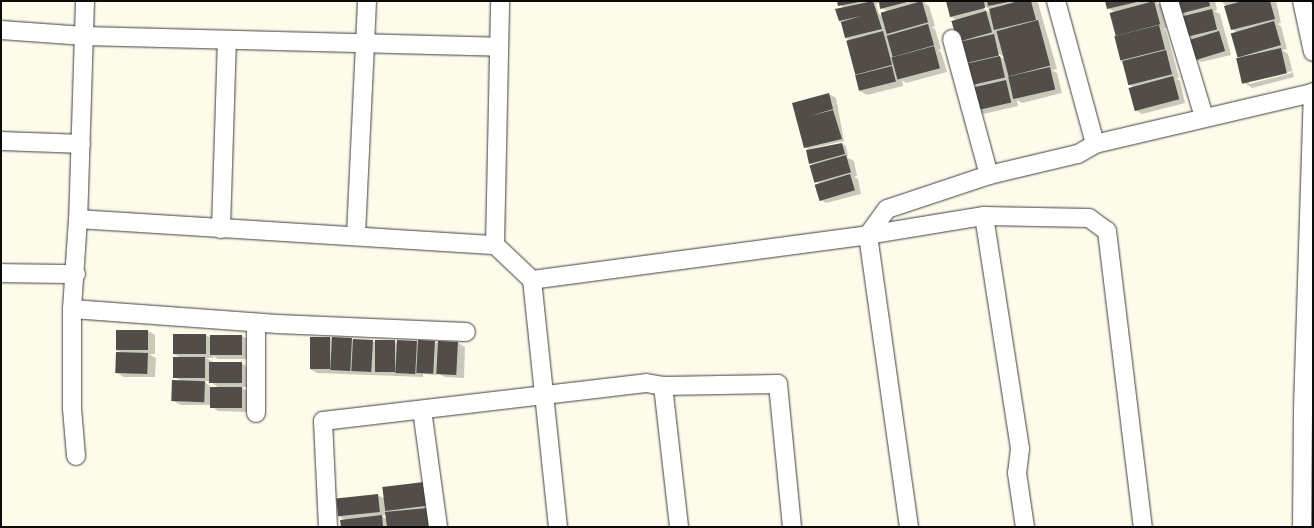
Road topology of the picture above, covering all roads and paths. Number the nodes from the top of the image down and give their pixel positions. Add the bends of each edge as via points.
1 (85, 1) edge
2 (367, 1) edge
3 (500, 1) edge
4 (1056, 1) edge
5 (1168, 1) edge
6 (1302, 1) edge
7 (1, 30) edge
8 (85, 36) junction
9 (952, 39) dead end
10 (227, 40) junction
11 (365, 44) junction
12 (499, 47) junction
13 (1313, 52) edge
14 (1313, 93) edge
15 (1204, 117) junction
16 (1, 141) edge
17 (81, 144) junction
18 (1095, 144) junction
19 (989, 174) junction
20 (984, 216) junction
21 (78, 219) junction
22 (221, 229) junction
23 (356, 235) junction
24 (868, 235) junction
25 (495, 245) junction
26 (1, 273) edge
27 (76, 274) junction
28 (532, 280) junction
29 (72, 308) junction
30 (256, 323) junction
31 (466, 332) dead end
32 (663, 386) junction
33 (542, 395) junction
34 (422, 410) junction
35 (256, 413) dead end
36 (76, 456) dead end
37 (328, 527) edge
38 (438, 527) edge
39 (558, 527) edge
40 (678, 527) edge
41 (792, 527) edge
42 (909, 527) edge
43 (1025, 527) edge
44 (1143, 527) edge
45 (1302, 527) edge

1 - 8 street
2 - 11 street
3 - 12 street
4 - 18 street
5 - 15 street
6 - 13 street
7 - 8 street
8 - 10 street
8 - 17 street
9 - 19 street
10 - 11 street
10 - 22 street
11 - 12 street
11 - 23 street
12 - 25 street
14 - 15 street
14 - 45 street via 1303,408
15 - 18 street
16 - 17 street
17 - 21 street
18 - 19 street via 1078,154
19 - 24 street via 886,209
20 - 24 street
20 - 43 street via 1020,449 1017,473
20 - 44 street via 1089,218 1107,231
21 - 22 street
21 - 27 street
22 - 23 street
23 - 25 street
24 - 28 street
24 - 42 street
25 - 28 street
26 - 27 street
27 - 29 street
28 - 33 street
29 - 30 street
29 - 36 street via 72,408
30 - 31 street
30 - 35 street
32 - 33 street via 646,383
32 - 40 street
32 - 41 street via 778,384
33 - 34 street
33 - 39 street
34 - 37 street via 323,421
34 - 38 street

